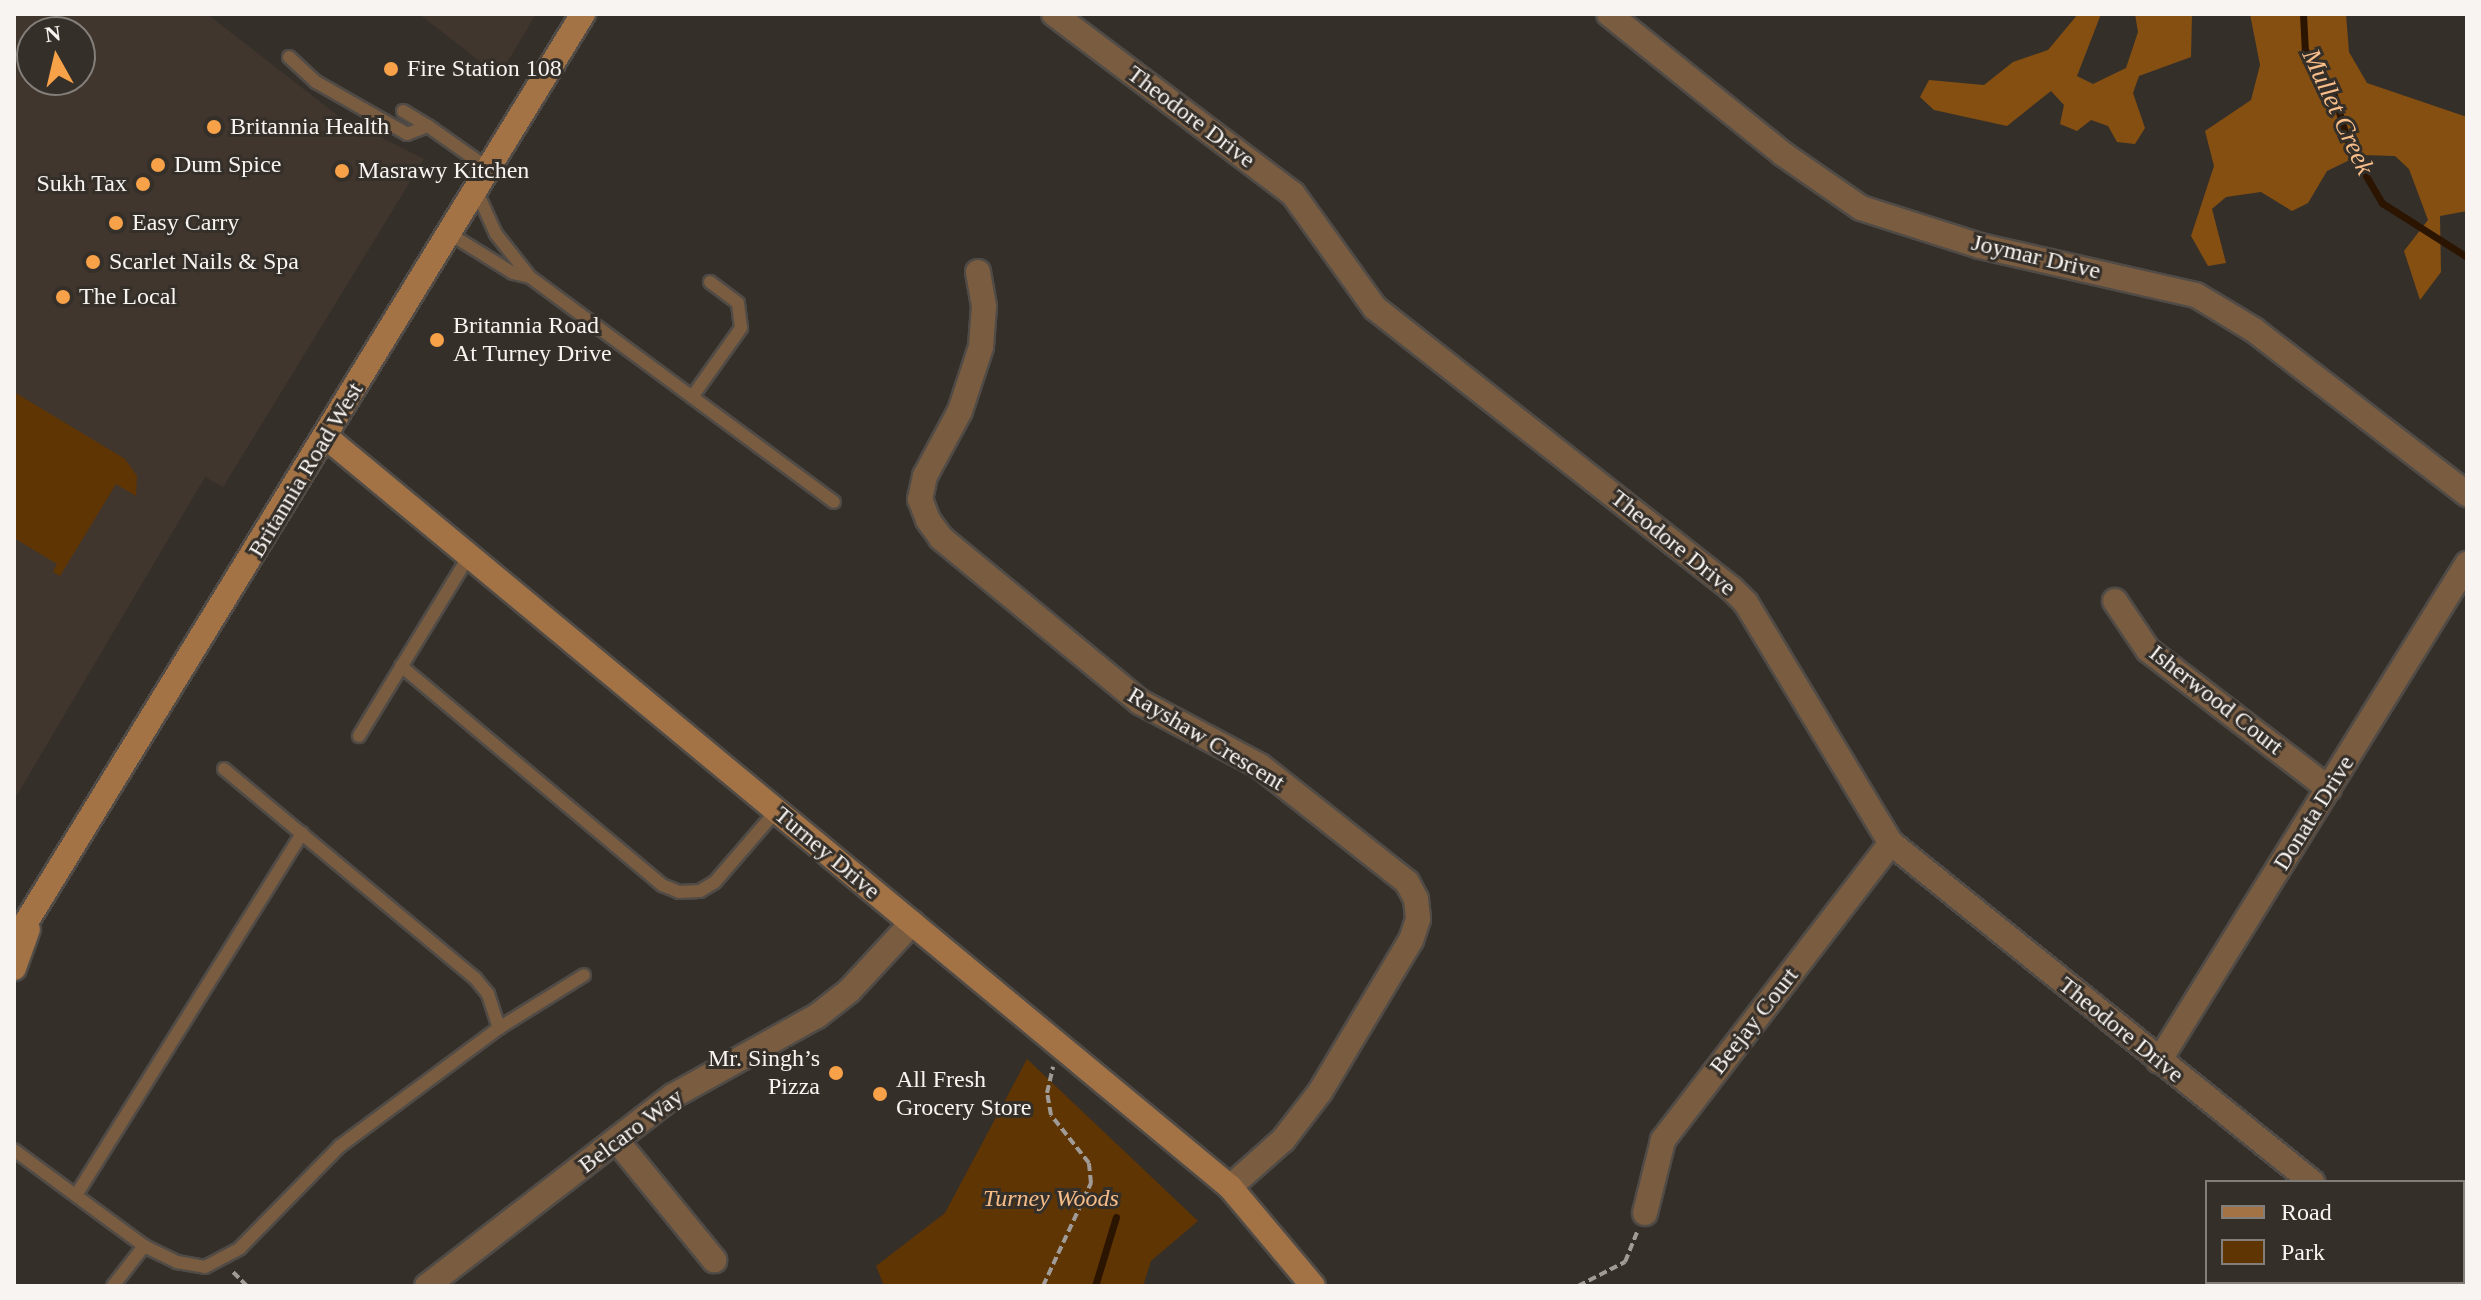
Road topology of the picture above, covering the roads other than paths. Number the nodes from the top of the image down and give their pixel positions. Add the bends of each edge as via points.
1 (583, 14) edge
2 (1054, 14) edge
3 (1625, 19) edge
4 (289, 57) dead end
5 (403, 111) dead end
6 (428, 126) junction
7 (489, 169) junction
8 (476, 190) junction
9 (450, 234) junction
10 (978, 272) dead end
11 (530, 277) junction
12 (710, 282) dead end
13 (692, 397) junction
14 (326, 437) junction
15 (2467, 494) edge
16 (834, 502) dead end
17 (469, 556) junction
18 (2467, 564) edge
19 (2115, 601) dead end
20 (401, 666) junction
21 (359, 736) dead end
22 (224, 769) dead end
23 (2329, 789) junction
24 (776, 811) junction
25 (302, 833) junction
26 (1891, 843) junction
27 (912, 923) junction
28 (21, 934) edge
29 (14, 968) edge
30 (584, 975) dead end
31 (499, 1028) junction
32 (2159, 1061) junction
33 (617, 1141) junction
34 (14, 1150) edge
35 (2309, 1180) edge
36 (1230, 1187) junction
37 (78, 1192) junction
38 (1645, 1213) road end
39 (144, 1246) junction
40 (714, 1260) dead end
41 (113, 1286) edge
42 (427, 1286) edge
43 (1313, 1286) edge

1 - 7 street, Britannia Road West
2 - 26 street, Theodore Drive via 1293,194 1375,308 1746,603
3 - 15 street, Joymar Drive via 1783,154 1861,208 1980,246 2196,295 2254,330
4 - 6 lane via 316,82 407,134
5 - 6 lane
6 - 7 lane
7 - 8 street, Britannia Road West
8 - 9 street, Britannia Road West
8 - 11 lane via 496,234
9 - 11 lane via 513,273
9 - 14 street, Britannia Road West
10 - 36 street, Rayshaw Crescent via 984,306 981,347 960,411 925,476 920,499 928,520 941,538 1140,702 1260,766 1407,882 1416,899 1418,919 1411,940 1320,1092 1283,1140
11 - 13 lane
12 - 13 lane via 738,303 741,328
13 - 16 lane
14 - 17 street, Turney Drive
14 - 28 street, Britannia Road West
17 - 20 lane
17 - 24 street, Turney Drive
18 - 23 street, Donata Drive
19 - 23 street, Isherwood Court via 2148,650
20 - 21 lane
20 - 24 lane via 662,885 679,892 700,891 715,882
22 - 25 lane
23 - 32 street, Donata Drive
24 - 27 street, Turney Drive
25 - 31 lane via 475,978 488,994
25 - 37 lane
26 - 32 street, Theodore Drive
26 - 38 street, Beejay Court via 1663,1140
27 - 33 street, Belcaro Way via 849,991 817,1016 673,1096
27 - 36 street, Turney Drive
28 - 29 street, Britannia Road West
30 - 31 lane
31 - 39 lane via 340,1146 224,1260 205,1267 177,1262
32 - 35 street, Theodore Drive
33 - 40 street
33 - 42 street, Belcaro Way
34 - 37 lane
36 - 43 street, Turney Drive
37 - 39 lane
39 - 41 lane

